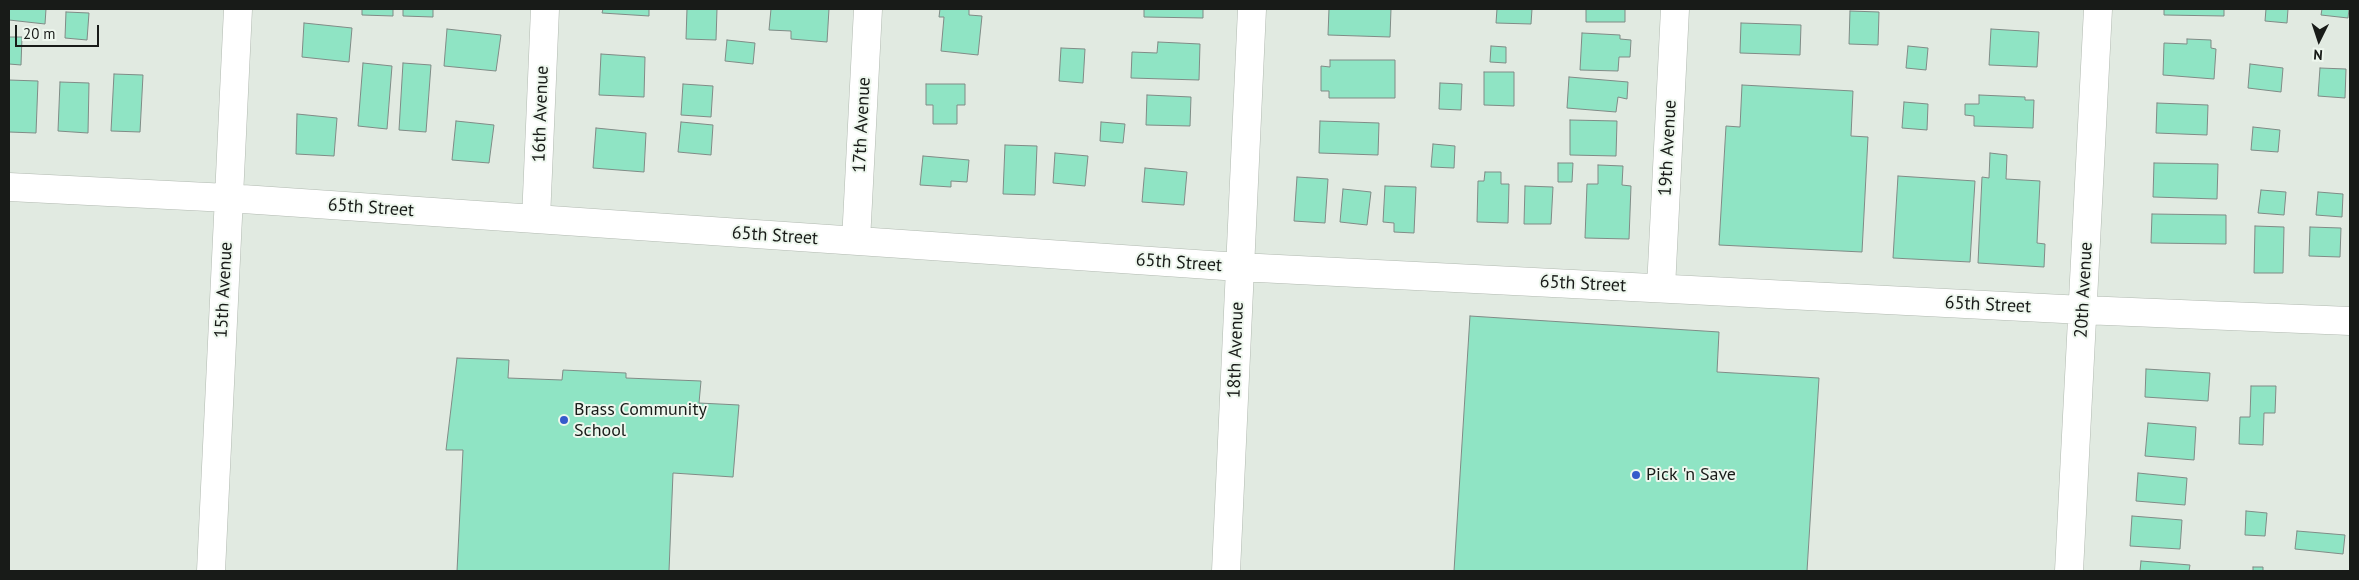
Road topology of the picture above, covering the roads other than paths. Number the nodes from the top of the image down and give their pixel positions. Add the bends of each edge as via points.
1 (238, 9) edge
2 (546, 9) edge
3 (868, 9) edge
4 (1252, 9) edge
5 (1675, 9) edge
6 (2098, 9) edge
7 (9, 187) edge
8 (228, 198) junction
9 (536, 219) junction
10 (856, 241) junction
11 (1239, 267) junction
12 (1661, 288) junction
13 (2083, 310) junction
14 (2350, 321) edge
15 (211, 571) edge
16 (1226, 571) edge
17 (2069, 571) edge

1 - 8 street, 15th Avenue
2 - 9 street, 16th Avenue
3 - 10 street, 17th Avenue
4 - 11 street, 18th Avenue
5 - 12 street, 19th Avenue
6 - 13 street, 20th Avenue
7 - 8 street, 65th Street
8 - 9 street, 65th Street
8 - 15 street, 15th Avenue
9 - 10 street, 65th Street
10 - 11 street, 65th Street
11 - 12 street, 65th Street
11 - 16 street, 18th Avenue
12 - 13 street, 65th Street
13 - 14 street, 65th Street
13 - 17 street, 20th Avenue

